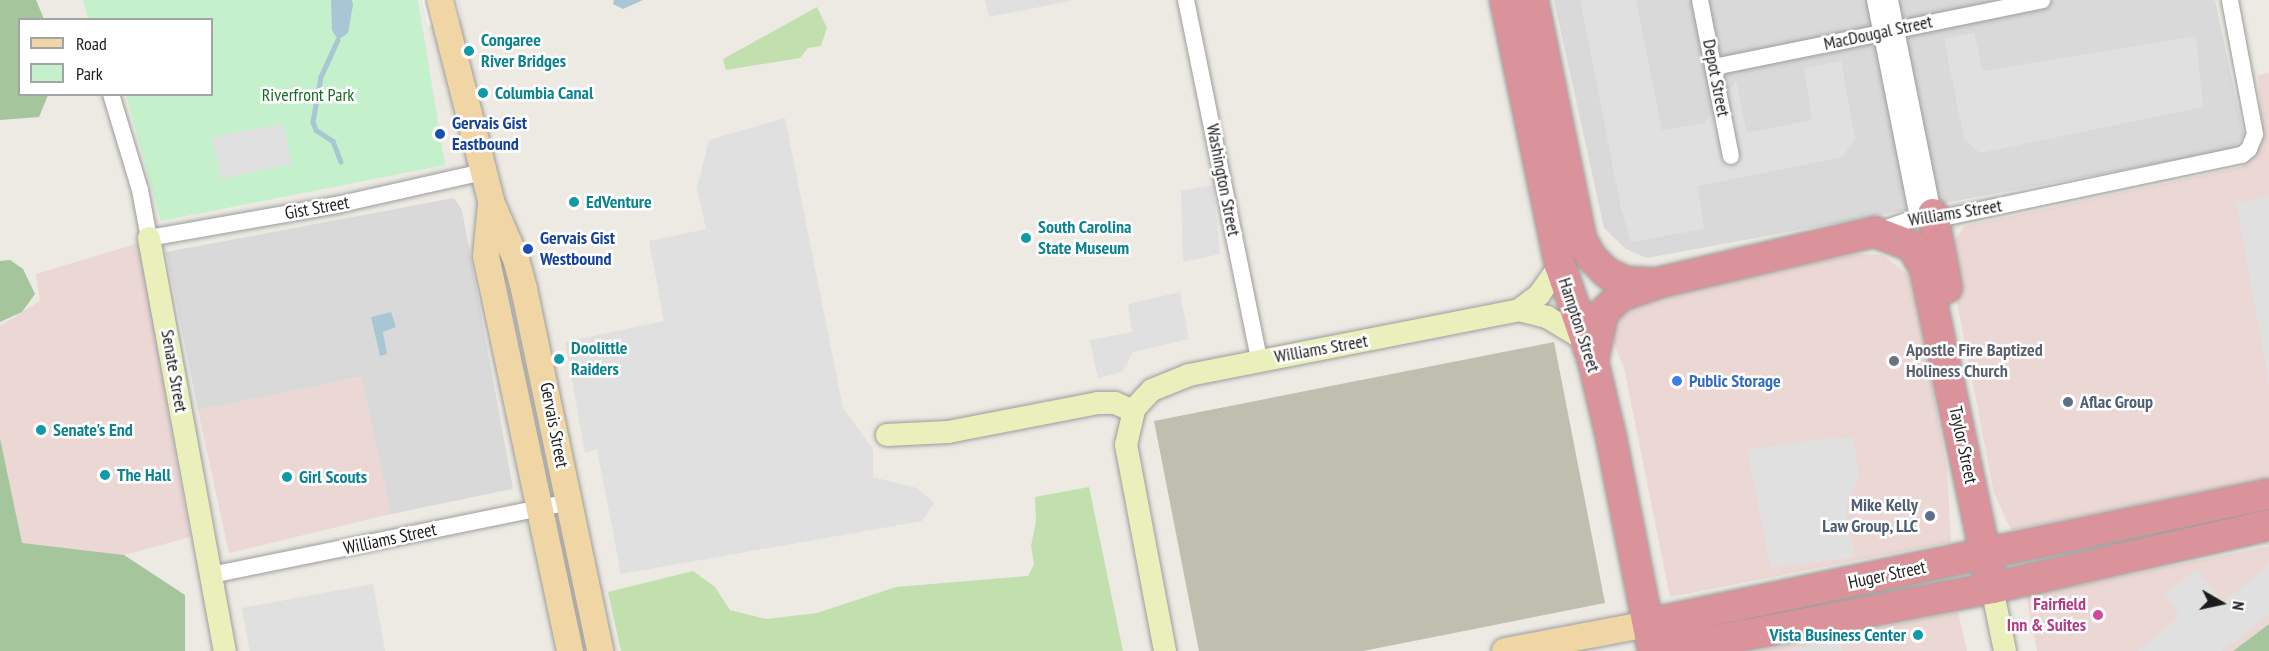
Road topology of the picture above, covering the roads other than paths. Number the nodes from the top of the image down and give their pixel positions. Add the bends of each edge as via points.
1 (1186, 0) edge
2 (1505, 0) edge
3 (1533, 0) edge
4 (1700, 0) edge
5 (1875, 0) edge
6 (1890, 0) edge
7 (2042, 0) edge
8 (2230, 0) edge
9 (442, 11) edge
10 (1889, 31) junction
11 (1714, 67) junction
12 (112, 96) edge
13 (1731, 156) dead end
14 (483, 172) junction
15 (492, 204) junction
16 (1926, 215) junction
17 (1875, 232) junction
18 (149, 238) junction
19 (1560, 265) junction
20 (1661, 282) junction
21 (1519, 310) junction
22 (1942, 348) junction
23 (1589, 350) junction
24 (1259, 360) junction
25 (1133, 411) junction
26 (887, 435) dead end
27 (2269, 494) edge
28 (569, 502) junction
29 (540, 508) junction
30 (2269, 525) edge
31 (1985, 554) junction
32 (211, 575) junction
33 (1992, 588) junction
34 (1650, 638) edge
35 (225, 651) edge
36 (570, 651) edge
37 (600, 651) edge
38 (1165, 651) edge
39 (1505, 651) edge
40 (1662, 651) edge
41 (2005, 651) edge

1 - 24 street, Washington Street
2 - 19 highway, Hampton Street
3 - 20 highway, Hampton Street via 1581,239 1596,263 1613,276 1634,283
4 - 11 street, Depot Street
5 - 10 street
6 - 10 street
7 - 10 street, MacDougal Street
8 - 16 street, Williams Street via 2254,134 2249,149 2227,160 2095,187 1947,217
9 - 14 main road, Gervais Street
10 - 11 street, MacDougal Street
10 - 16 street
11 - 13 street, Depot Street
12 - 18 street, Senate Street via 140,190
14 - 15 main road, Gervais Street
14 - 18 street, Gist Street via 341,204
15 - 28 main road, Gervais Street via 519,269
15 - 29 main road, Gervais Street via 486,256
16 - 17 street, Williams Street
16 - 22 highway via 1948,295
17 - 20 highway, Williams Street
17 - 22 highway, Taylor Street via 1912,246 1922,260
18 - 32 street, Senate Street
19 - 21 street, Williams Street via 1539,295
19 - 23 highway, Hampton Street
20 - 23 highway via 1609,303
21 - 23 street, Williams Street via 1547,317
21 - 24 street, Williams Street
22 - 31 highway, Taylor Street
23 - 34 highway, Hampton Street
24 - 25 street, Williams Street via 1170,381 1146,395
25 - 26 street via 1115,403 1098,403 948,432
25 - 38 street via 1126,445
27 - 31 highway, Huger Street
28 - 29 street, Williams Street
28 - 37 main road, Gervais Street
29 - 32 street, Williams Street
29 - 36 main road, Gervais Street
30 - 33 highway, Huger Street
31 - 33 highway, Taylor Street
31 - 34 highway, Huger Street
32 - 35 street, Senate Street
33 - 40 highway, Huger Street
33 - 41 street, Taylor Street
34 - 39 main road, Huger Street

